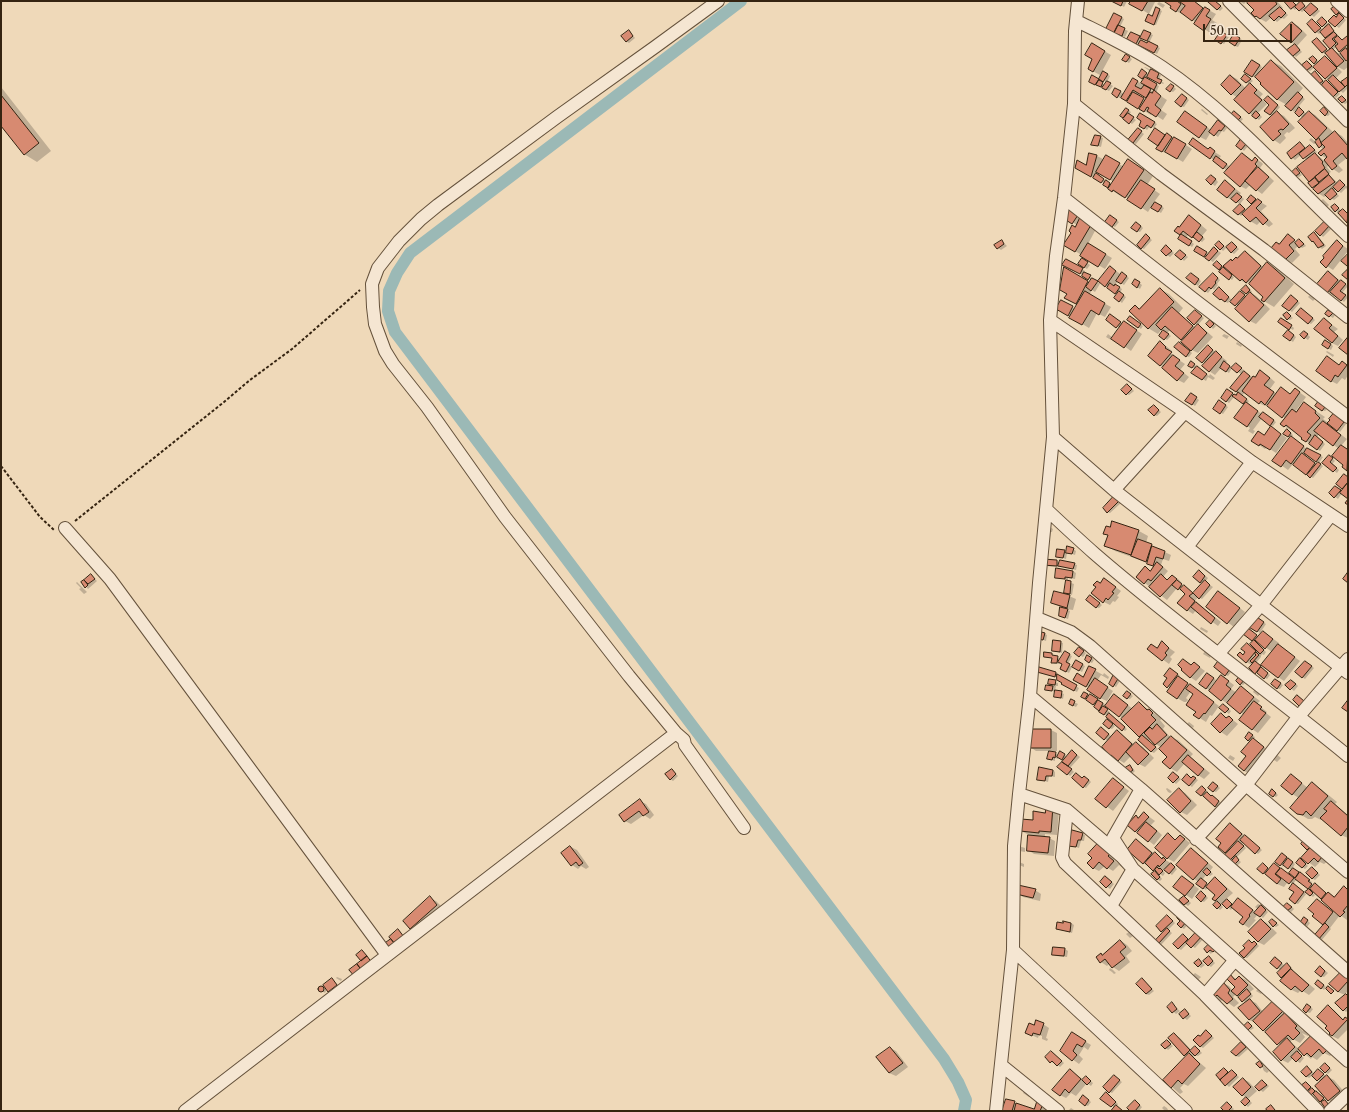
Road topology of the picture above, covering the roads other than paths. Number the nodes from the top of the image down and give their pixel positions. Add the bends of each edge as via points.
1 (718, 1) edge
2 (1078, 1) edge
3 (1229, 1) edge
4 (1337, 1) edge
5 (1348, 11) edge
6 (1077, 21) junction
7 (1074, 104) junction
8 (1348, 121) edge
9 (1064, 198) junction
10 (1348, 236) edge
11 (1348, 317) edge
12 (1050, 320) junction
13 (1185, 412) junction
14 (1348, 416) edge
15 (1054, 437) junction
16 (1252, 462) junction
17 (1114, 490) junction
18 (1046, 509) junction
19 (1331, 515) junction
20 (1348, 526) edge
21 (65, 528) road end
22 (1187, 547) junction
23 (1262, 605) junction
24 (1037, 618) junction
25 (1219, 653) junction
26 (1346, 666) edge
27 (1030, 696) junction
28 (1299, 716) junction
29 (676, 733) junction
30 (1348, 756) edge
31 (1246, 785) junction
32 (1141, 789) junction
33 (1020, 794) junction
34 (1067, 810) junction
35 (744, 828) dead end
36 (1196, 839) junction
37 (1133, 869) junction
38 (1348, 872) edge
39 (1111, 906) junction
40 (1012, 950) junction
41 (387, 955) junction
42 (1235, 960) junction
43 (1348, 972) edge
44 (1206, 995) junction
45 (1348, 1061) edge
46 (1001, 1064) junction
47 (1348, 1094) edge
48 (185, 1111) edge
49 (996, 1111) edge
50 (1058, 1111) edge
51 (1186, 1111) edge
52 (1318, 1111) edge
53 (1330, 1111) edge

1 - 29 street via 438,205 402,237 383,262 374,279 372,294 375,324 385,351 394,364 505,517
2 - 6 street
3 - 8 street
4 - 5 street
6 - 7 street
6 - 10 street via 1146,57 1189,87 1231,122
7 - 9 street
7 - 11 street
9 - 12 street
9 - 14 street
12 - 13 street
12 - 15 street
13 - 16 street
13 - 17 street
15 - 17 street
15 - 18 street
16 - 19 street
16 - 22 street
17 - 22 street
18 - 24 street
18 - 25 street via 1095,554
19 - 20 street
19 - 23 street
21 - 41 street via 110,579
22 - 23 street
23 - 25 street
23 - 26 street
24 - 27 street
24 - 31 street via 1071,632 1090,646
25 - 28 street
26 - 28 street
27 - 32 street
27 - 33 street
28 - 30 street
28 - 31 street
29 - 35 street via 685,741
29 - 41 street
31 - 36 street
31 - 38 street
32 - 36 street
32 - 37 street via 1113,838
33 - 34 street
33 - 40 street via 1014,846
34 - 37 street
34 - 39 street via 1063,860
36 - 43 street
37 - 39 street
37 - 42 street
39 - 44 street
40 - 46 street
40 - 51 street
41 - 48 street
42 - 44 street
42 - 45 street
44 - 52 street
46 - 49 street
46 - 50 street
47 - 53 street

